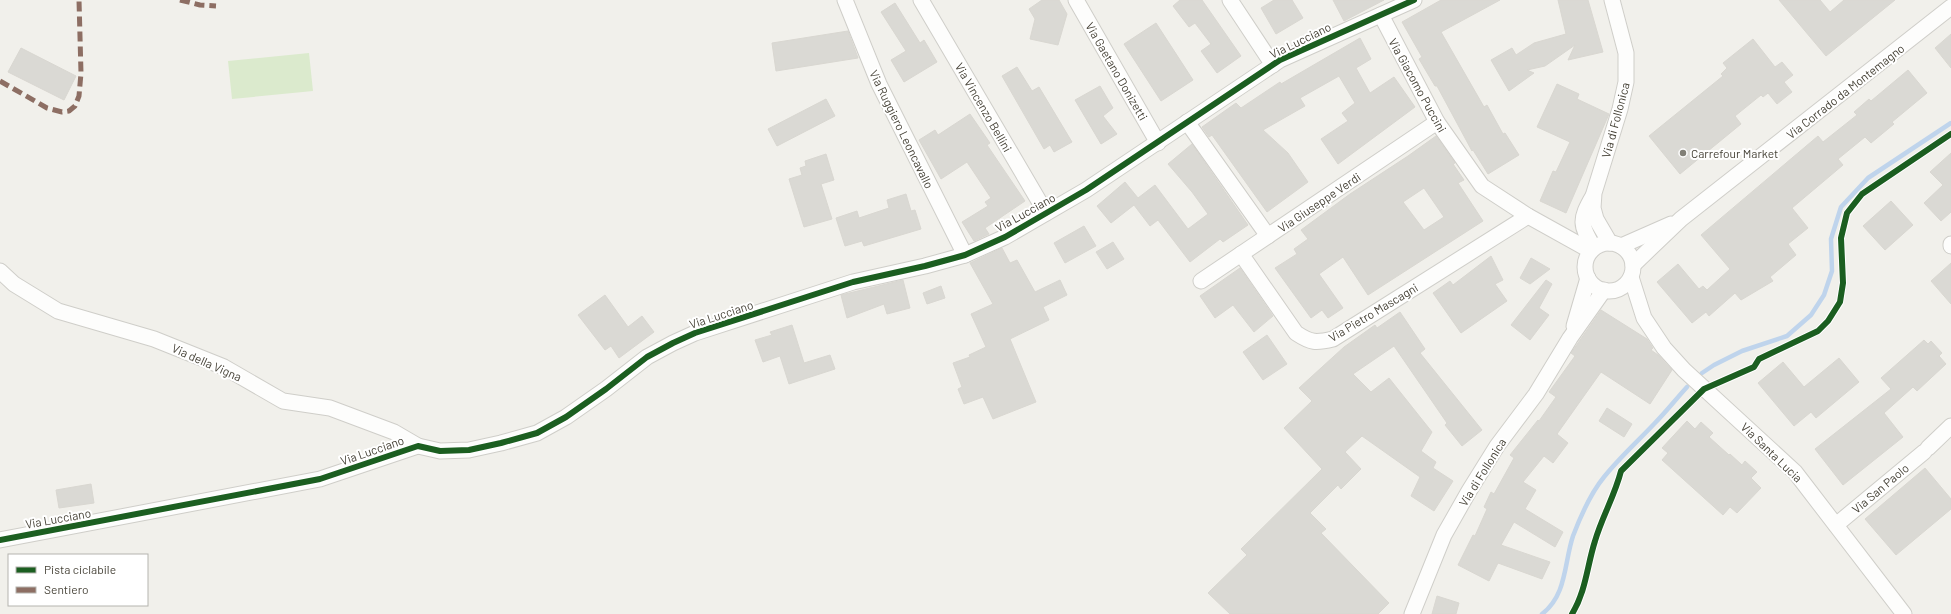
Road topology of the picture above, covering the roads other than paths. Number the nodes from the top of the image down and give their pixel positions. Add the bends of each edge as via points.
1 (845, 0) edge
2 (921, 0) edge
3 (1076, 0) edge
4 (1230, 0) edge
5 (1414, 0) edge
6 (1612, 0) edge
7 (1951, 7) edge
8 (1380, 15) junction
9 (1273, 65) junction
10 (1188, 122) junction
11 (1436, 122) junction
12 (1158, 143) junction
13 (1594, 193) junction
14 (1046, 214) junction
15 (1528, 216) junction
16 (1681, 219) junction
17 (1268, 236) junction
18 (1615, 244) junction
19 (1592, 250) junction
20 (1241, 254) junction
21 (965, 255) junction
22 (0, 271) edge
23 (1632, 271) junction
24 (1588, 278) junction
25 (1201, 281) dead end
26 (1611, 290) junction
27 (1644, 318) junction
28 (1570, 338) junction
29 (1951, 426) edge
30 (418, 446) junction
31 (1836, 525) junction
32 (0, 540) edge
33 (1412, 614) edge
34 (1904, 614) edge

1 - 21 street, Via Ruggiero Leoncavallo via 879,84
2 - 14 street, Via Vincenzo Bellini
3 - 12 street, Via Gaetano Donizetti
4 - 9 street
5 - 8 street, Via Lucciano
6 - 13 street, Via di Follonica via 1626,53 1626,82
7 - 16 street, Via Corrado da Montemagno
8 - 9 street, Via Lucciano
8 - 11 street, Via Giacomo Puccini
9 - 10 street, Via Lucciano
10 - 12 street, Via Lucciano
10 - 17 street
11 - 15 street, Via Giacomo Puccini via 1482,186
11 - 17 street, Via Giuseppe Verdi
12 - 14 street, Via Lucciano
13 - 18 street, Via di Follonica via 1594,214
13 - 19 street, Via di Follonica via 1582,219 1583,230
14 - 21 street, Via Lucciano via 1005,237
15 - 19 street, Via Giacomo Puccini
15 - 20 street, Via Pietro Mascagni via 1333,339 1320,342 1307,340 1296,333
16 - 18 street, Via Corrado da Montemagno
16 - 23 street, Via Corrado da Montemagno
17 - 20 street, Via Giuseppe Verdi
18 - 19 street via 1601,244
18 - 23 street via 1629,254
19 - 24 street via 1586,262
20 - 25 street, Via Giuseppe Verdi
21 - 30 street, Via Lucciano via 853,282 673,342 647,357 566,417 537,433 469,450 440,451
22 - 30 street, Via della Vigna via 14,284 58,311 154,339 224,367 283,401 330,408 394,432
23 - 26 street via 1626,284
23 - 27 street, Via Santa Lucia
24 - 26 street via 1593,285
24 - 28 street, Via di Follonica
26 - 27 street, Via Santa Lucia
26 - 28 street, Via di Follonica
27 - 31 street, Via Santa Lucia via 1655,337 1677,364 1786,462
28 - 33 street, Via di Follonica via 1536,394 1497,446 1444,535
29 - 31 street, Via San Paolo
30 - 32 street, Via Lucciano via 320,479
31 - 34 street, Via Santa Lucia

